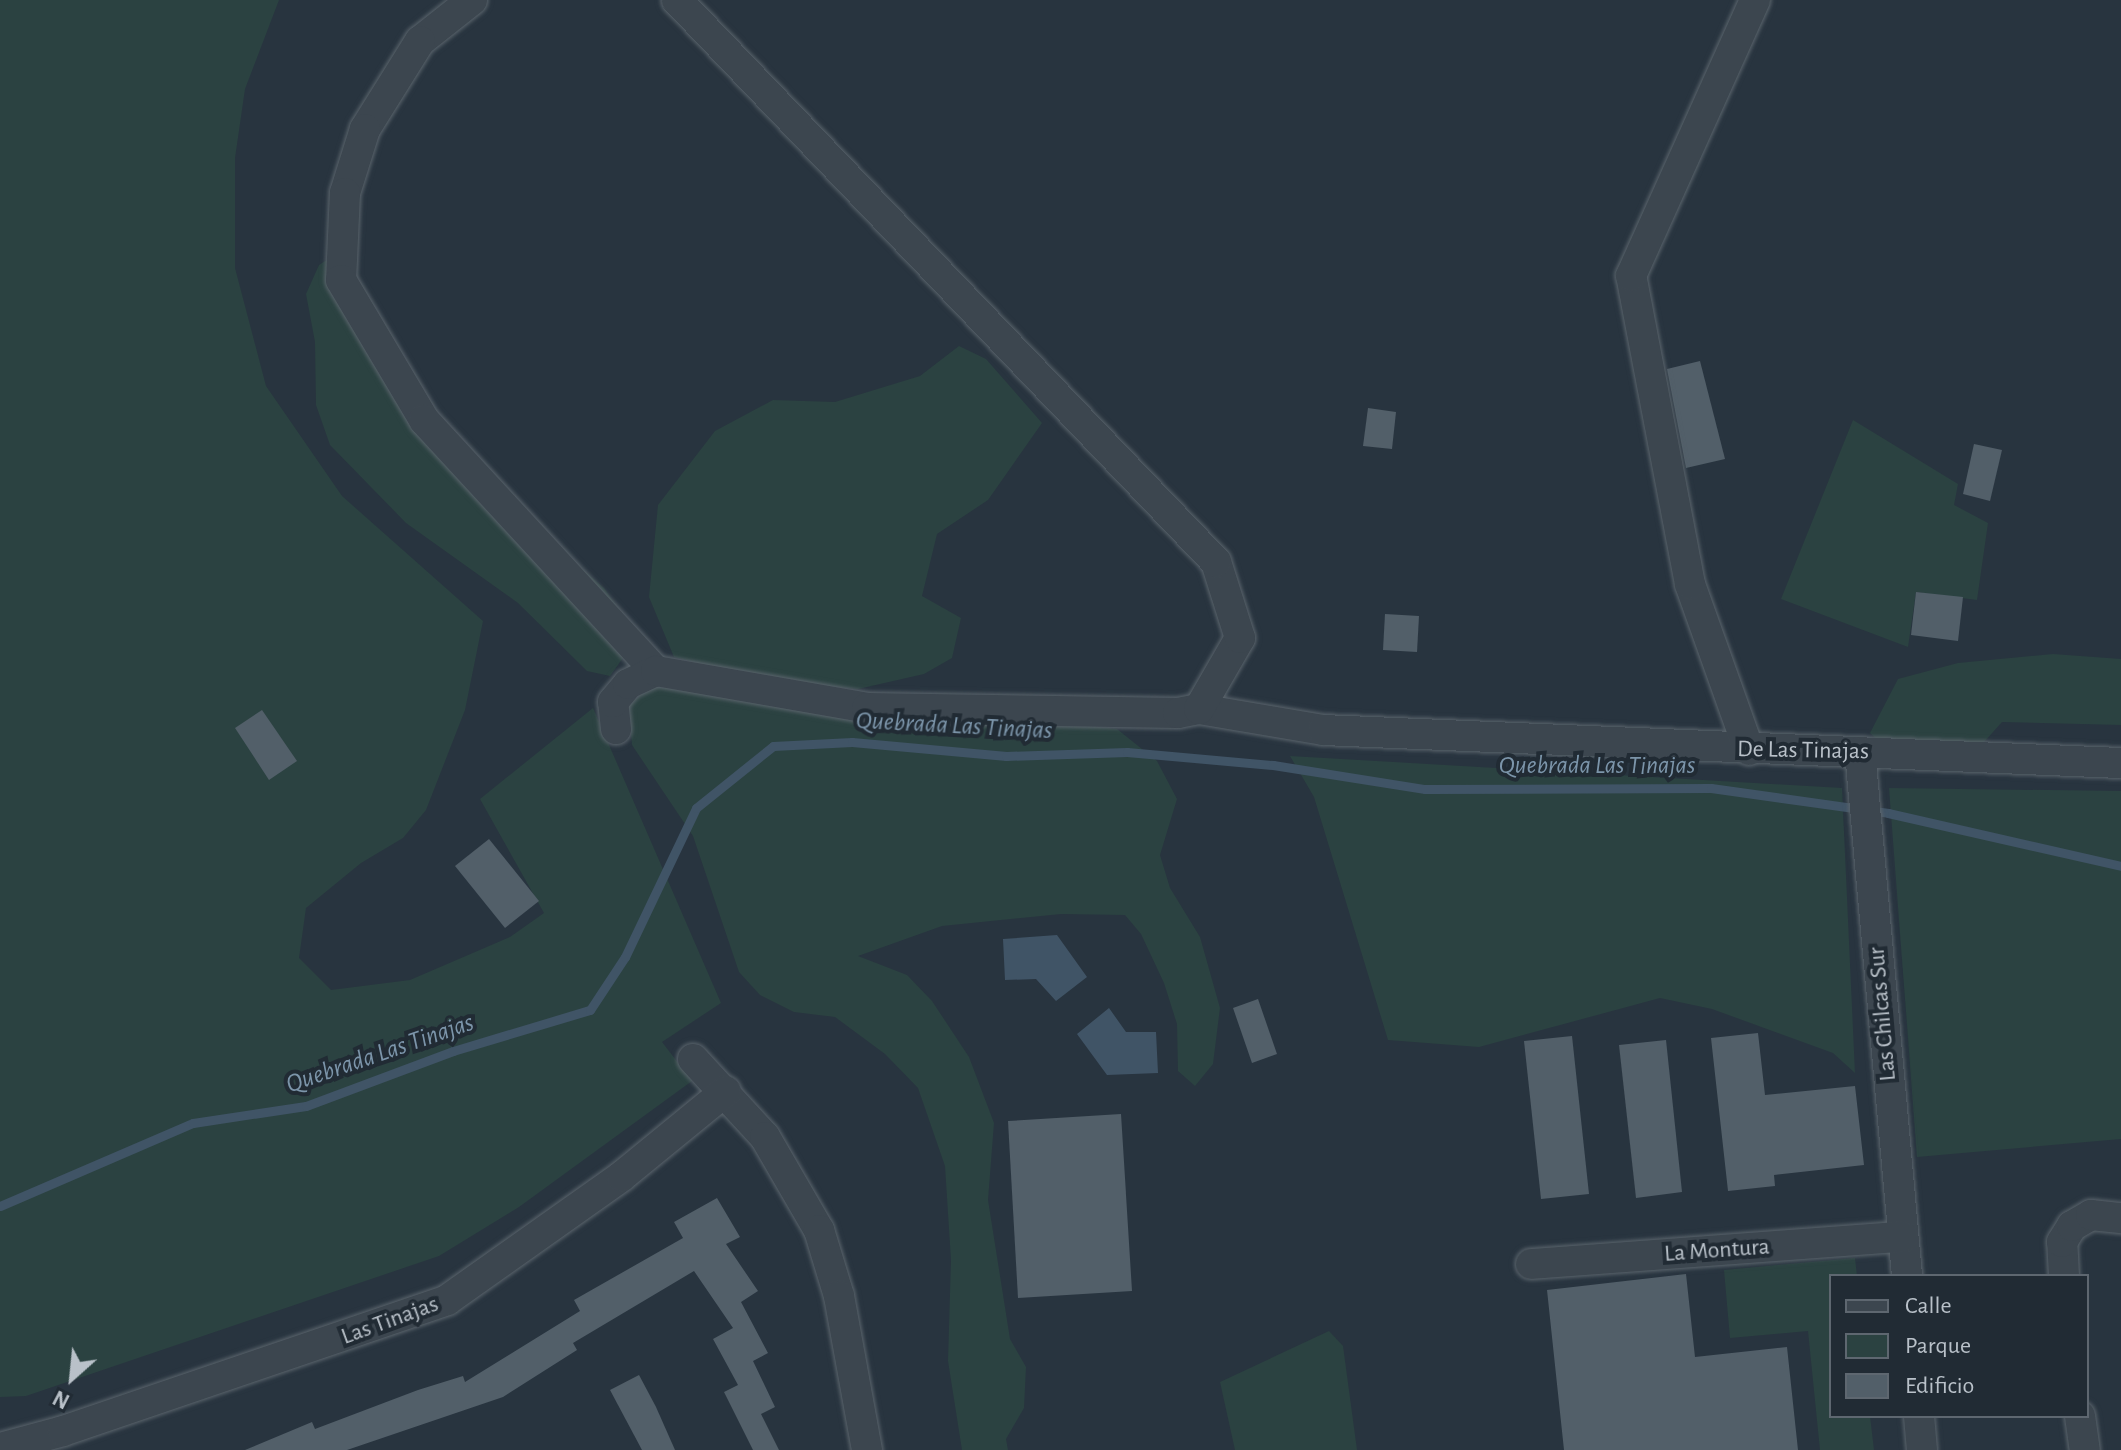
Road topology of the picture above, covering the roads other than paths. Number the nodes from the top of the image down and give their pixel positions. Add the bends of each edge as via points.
1 (472, 0) edge
2 (677, 0) edge
3 (1755, 0) edge
4 (656, 671) junction
5 (1199, 709) junction
6 (616, 729) dead end
7 (1749, 750) junction
8 (1860, 752) junction
9 (2121, 763) edge
10 (693, 1059) dead end
11 (726, 1091) junction
12 (2121, 1218) edge
13 (1903, 1237) junction
14 (1531, 1264) dead end
15 (1907, 1274) edge
16 (2064, 1274) edge
17 (1919, 1418) edge
18 (2080, 1418) edge
19 (0, 1448) edge
20 (867, 1450) edge
21 (1922, 1450) edge
22 (2085, 1450) edge

1 - 4 street via 420,41 365,129 345,193 341,280 424,420
2 - 5 street via 1216,562 1240,638
3 - 7 street via 1631,276 1690,584
4 - 5 street, De Las Tinajas via 867,708 1074,713
4 - 6 street via 628,684 613,702
5 - 7 street, De Las Tinajas via 1323,730
7 - 8 street, De Las Tinajas
8 - 9 street, De Las Tinajas
8 - 13 street, Las Chilcas Sur
10 - 11 street
11 - 19 street, Las Tinajas via 622,1176 447,1300 78,1427
11 - 20 street via 785,1166 819,1230 839,1296
12 - 16 street via 2091,1215 2072,1226 2062,1242
13 - 14 street, La Montura
13 - 15 street, Las Chilcas Sur
17 - 21 street
18 - 22 street

